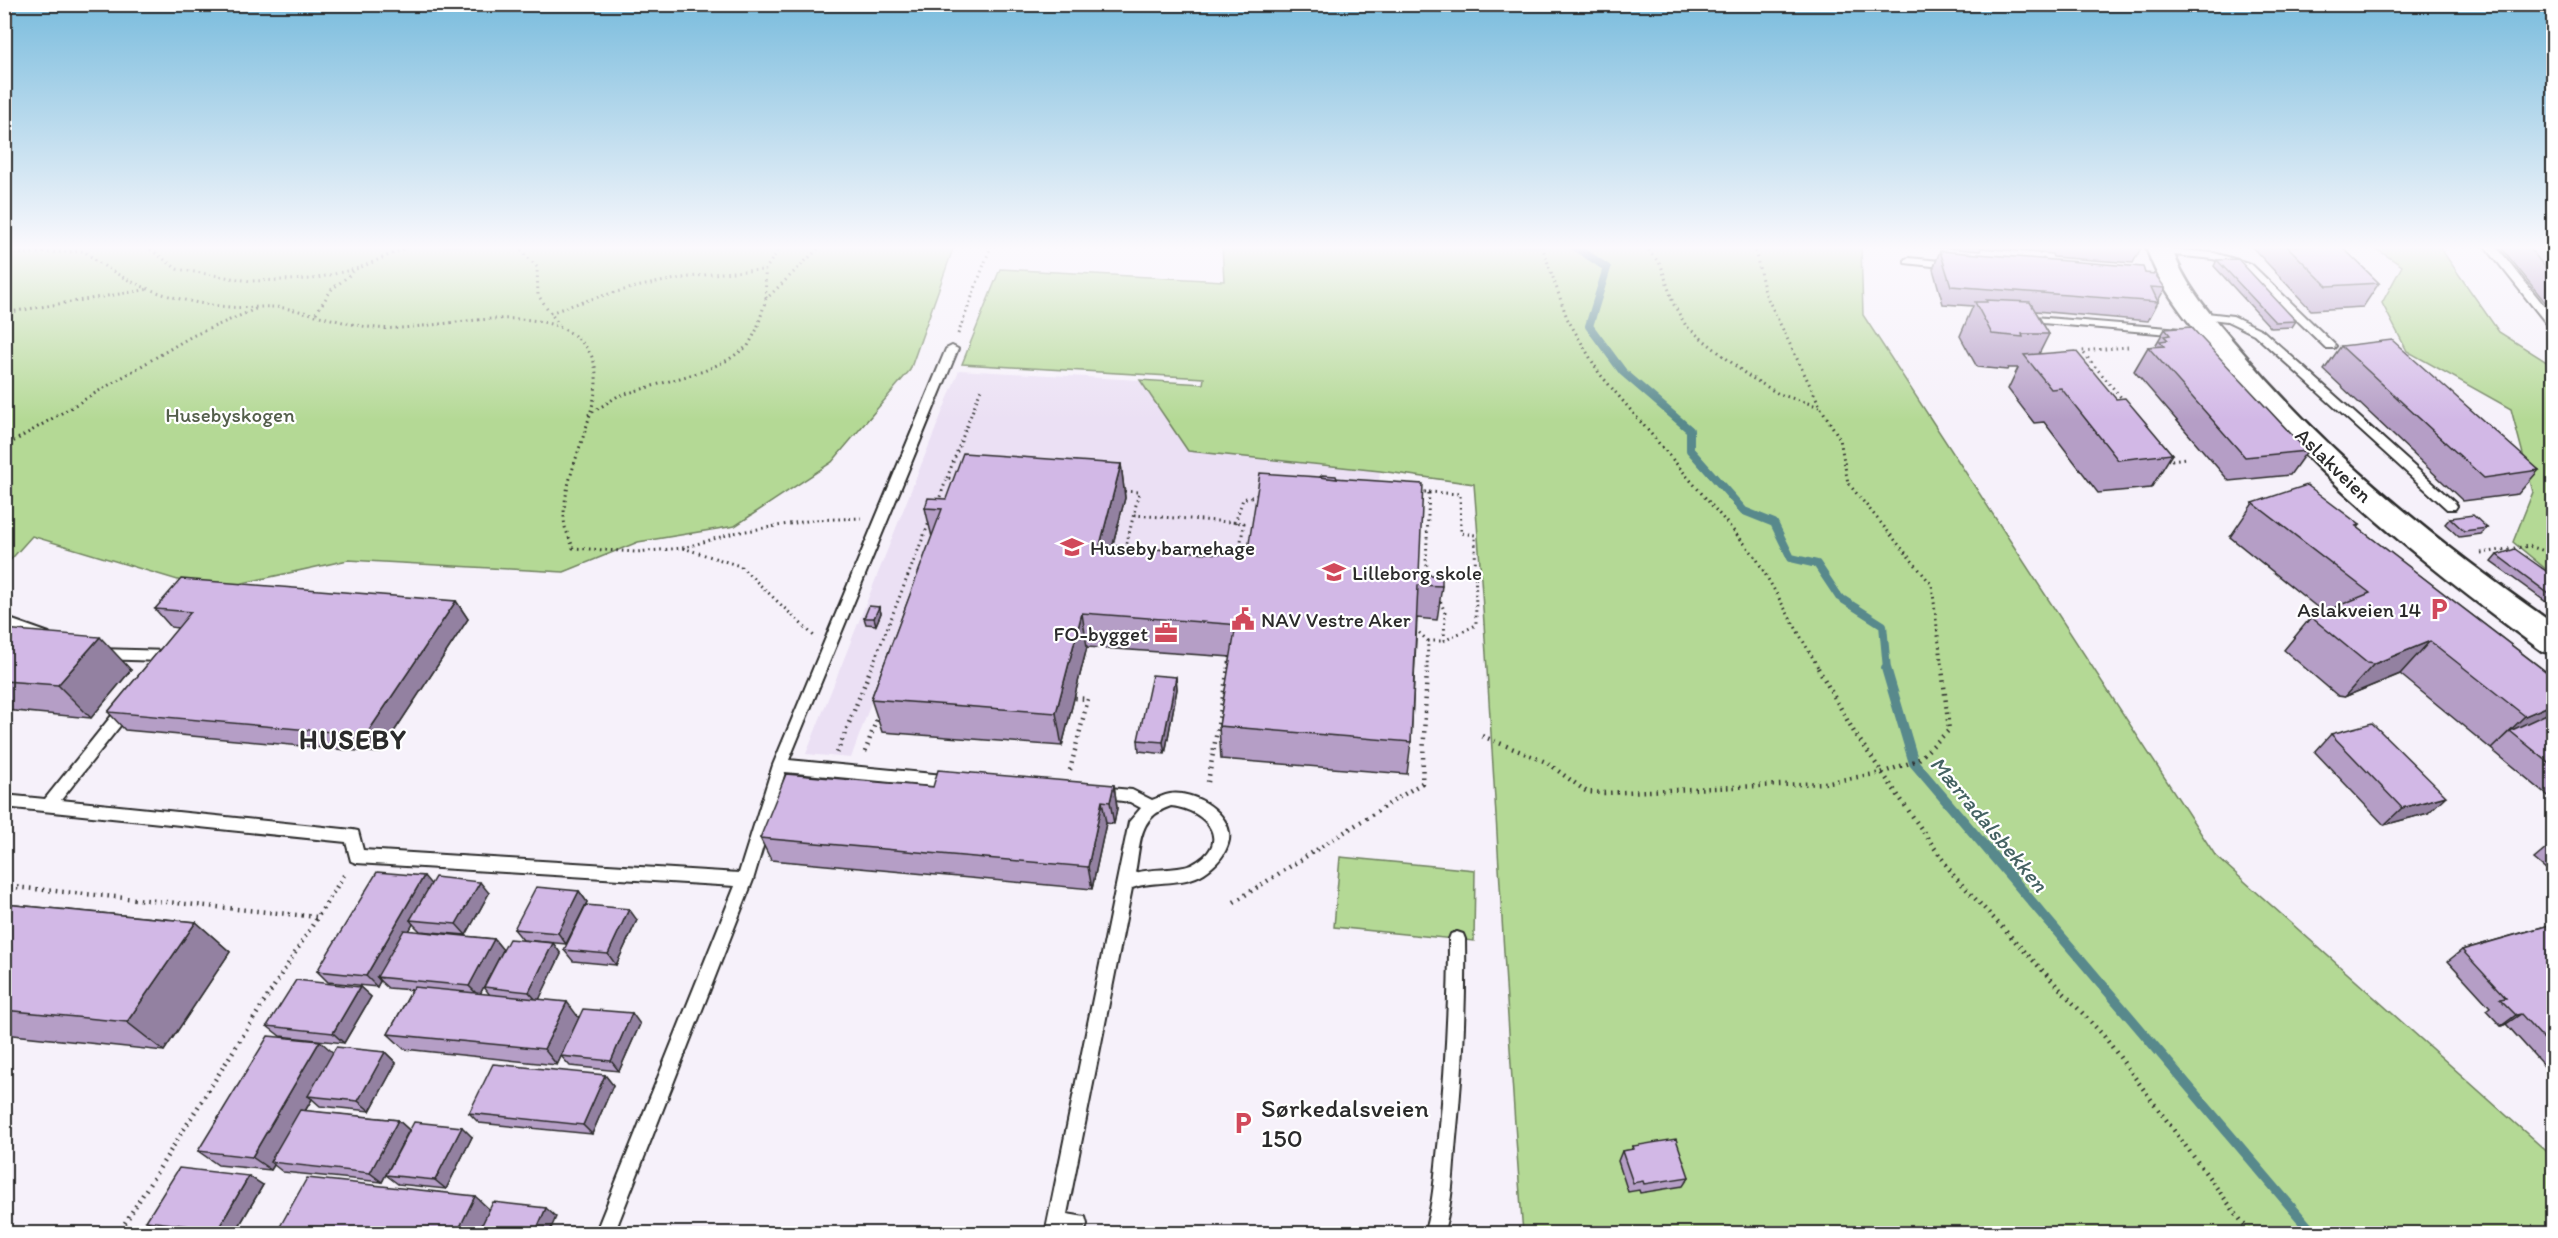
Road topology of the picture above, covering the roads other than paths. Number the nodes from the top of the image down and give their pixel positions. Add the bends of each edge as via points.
1 (2192, 304) edge
2 (2286, 304) edge
3 (2535, 304) edge
4 (2006, 318) edge
5 (2206, 324) junction
6 (2553, 326) edge
7 (2330, 346) dead end
8 (952, 349) road end
9 (2451, 506) dead end
10 (4, 622) edge
11 (56, 642) edge
12 (2553, 642) edge
13 (86, 654) edge
14 (156, 671) edge
15 (135, 698) edge
16 (780, 765) junction
17 (881, 776) junction
18 (969, 783) edge
19 (1088, 793) edge
20 (869, 794) edge
21 (4, 801) edge
22 (49, 805) junction
23 (1150, 807) junction
24 (745, 880) junction
25 (1125, 883) junction
26 (1457, 939) dead end
27 (1078, 1224) dead end
28 (1056, 1228) edge
29 (604, 1233) edge
30 (1433, 1233) edge

1 - 5 street, Aslakveien
2 - 7 lane
3 - 6 lane
4 - 5 lane
5 - 9 lane via 2229,318 2258,332
5 - 12 street, Aslakveien via 2288,421 2364,495 2440,558
8 - 16 lane
10 - 11 lane
13 - 14 lane via 169,656
15 - 22 lane
16 - 17 lane
16 - 24 lane
17 - 18 lane
17 - 20 lane
19 - 23 lane via 1132,796
21 - 22 lane
22 - 24 lane via 353,836 356,856
23 - 25 lane via 1137,822
23 - 25 lane via 1177,801 1204,807 1218,824 1219,846 1208,862 1195,870
24 - 29 lane
25 - 28 lane
26 - 30 lane via 1451,1104 1440,1215
27 - 28 lane

